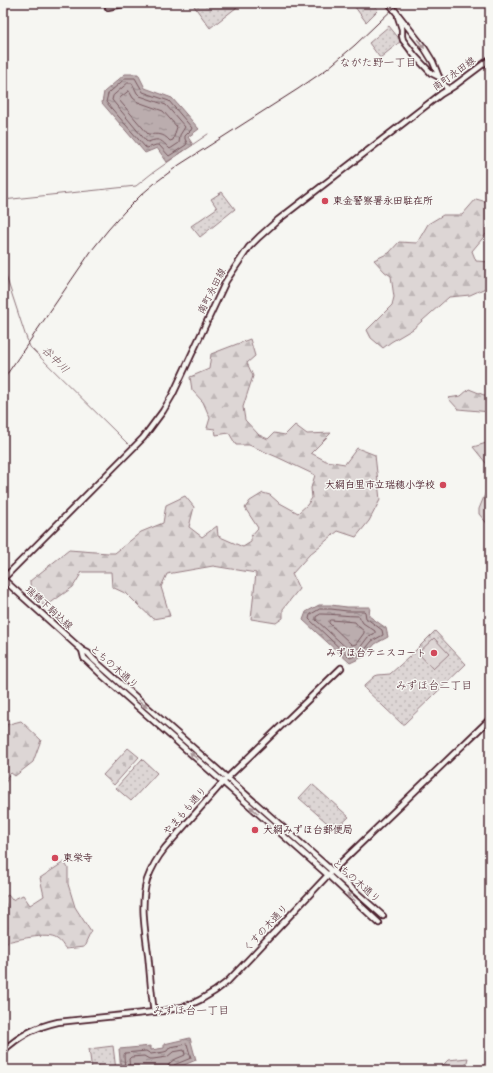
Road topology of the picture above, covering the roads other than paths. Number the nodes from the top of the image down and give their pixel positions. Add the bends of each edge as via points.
1 (129, 3) edge
2 (389, 3) edge
3 (108, 7) dead end
4 (398, 14) junction
5 (409, 29) junction
6 (402, 32) junction
7 (490, 58) edge
8 (439, 77) junction
9 (448, 90) junction
10 (3, 579) edge
11 (82, 650) junction
12 (341, 668) dead end
13 (490, 719) edge
14 (227, 778) junction
15 (223, 782) junction
16 (330, 874) junction
17 (383, 916) dead end
18 (379, 923) dead end
19 (154, 1012) junction
20 (3, 1051) edge

1 - 3 street
2 - 4 street
4 - 5 street
4 - 6 street
5 - 6 street
5 -> 8 street via 433,62
6 - 8 street via 403,40 415,56 431,73
7 - 9 street, 南町永田線
8 - 9 street
9 - 10 street, 南町永田線 via 278,220 249,247 226,281 173,394 155,423 135,447
10 - 11 street, 瑞穂下駒込線
11 -> 14 street, とちの木通り
15 -> 11 street, とちの木通り via 104,677 84,658
12 - 14 street, やまもも通り
13 - 16 street, くすの木通り
14 - 15 street, やまもも通り
14 - 16 street, とちの木通り
16 -> 15 street, とちの木通り
15 - 19 street, やまもも通り via 158,857 147,881 144,917
16 - 17 street, とちの木通り
18 -> 16 street, とちの木通り
16 - 19 street, くすの木通り via 227,982 187,1006
19 - 20 street, くすの木通り via 47,1024 19,1038

